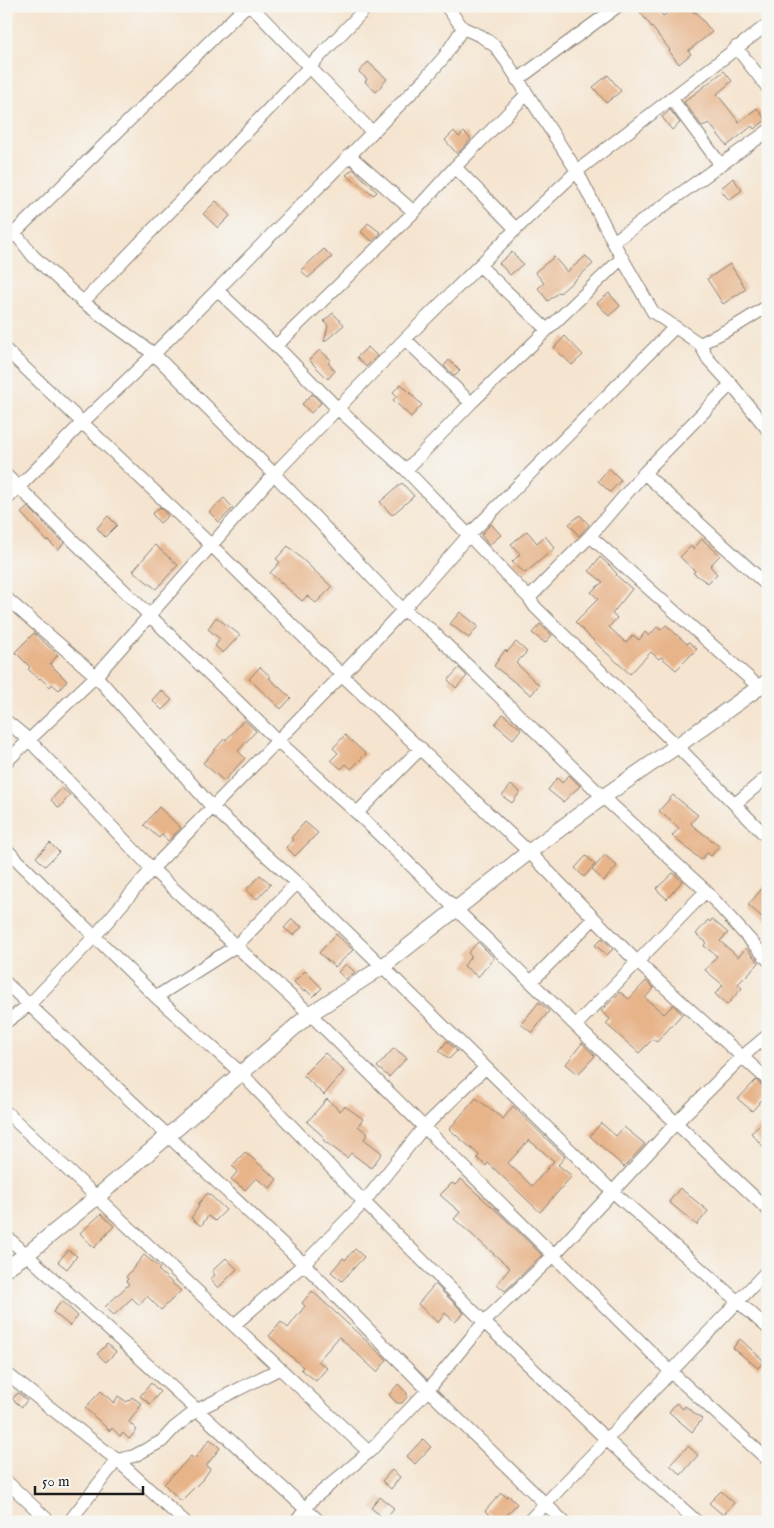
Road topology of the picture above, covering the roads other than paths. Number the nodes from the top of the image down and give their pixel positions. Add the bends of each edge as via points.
1 (246, 6) edge
2 (251, 6) edge
3 (368, 6) edge
4 (446, 6) edge
5 (618, 6) edge
6 (768, 24) edge
7 (463, 28) junction
8 (736, 47) junction
9 (310, 67) junction
10 (517, 80) junction
11 (768, 88) edge
12 (526, 95) junction
13 (671, 98) junction
14 (768, 131) edge
15 (372, 132) junction
16 (349, 155) junction
17 (721, 164) junction
18 (455, 167) junction
19 (577, 172) junction
20 (414, 212) junction
21 (516, 230) junction
22 (11, 237) edge
23 (613, 242) junction
24 (622, 258) junction
25 (480, 266) junction
26 (217, 290) junction
27 (82, 302) junction
28 (768, 306) edge
29 (675, 327) junction
30 (547, 330) junction
31 (404, 339) junction
32 (700, 344) junction
33 (276, 346) junction
34 (6, 350) edge
35 (154, 354) junction
36 (731, 384) junction
37 (471, 402) junction
38 (338, 409) junction
39 (82, 423) junction
40 (768, 430) edge
41 (406, 470) junction
42 (644, 473) junction
43 (274, 474) junction
44 (6, 475) edge
45 (18, 487) junction
46 (6, 500) edge
47 (468, 536) junction
48 (590, 536) junction
49 (212, 546) junction
50 (768, 586) edge
51 (6, 598) edge
52 (529, 598) junction
53 (403, 610) junction
54 (150, 615) junction
55 (342, 674) junction
56 (96, 676) junction
57 (764, 684) edge
58 (6, 721) edge
59 (28, 739) junction
60 (278, 741) junction
61 (677, 746) junction
62 (421, 748) junction
63 (6, 762) edge
64 (768, 776) edge
65 (603, 797) junction
66 (735, 804) junction
67 (213, 808) junction
68 (358, 813) junction
69 (768, 838) edge
70 (6, 849) edge
71 (529, 852) junction
72 (152, 870) junction
73 (297, 883) junction
74 (706, 891) junction
75 (457, 910) junction
76 (594, 918) junction
77 (95, 936) junction
78 (236, 946) junction
79 (768, 960) edge
80 (636, 961) junction
81 (382, 967) junction
82 (531, 982) junction
83 (6, 983) edge
84 (156, 997) junction
85 (29, 1005) junction
86 (310, 1014) junction
87 (6, 1022) edge
88 (576, 1025) junction
89 (768, 1035) edge
90 (743, 1056) junction
91 (485, 1068) junction
92 (241, 1073) junction
93 (768, 1080) edge
94 (6, 1112) edge
95 (676, 1123) junction
96 (424, 1127) junction
97 (169, 1136) junction
98 (613, 1192) junction
99 (97, 1197) junction
100 (364, 1202) junction
101 (768, 1210) edge
102 (6, 1236) edge
103 (26, 1255) junction
104 (554, 1255) junction
105 (304, 1264) junction
106 (6, 1268) edge
107 (768, 1270) edge
108 (739, 1302) junction
109 (484, 1322) junction
110 (234, 1326) junction
111 (768, 1328) edge
112 (279, 1369) junction
113 (671, 1372) junction
114 (6, 1373) edge
115 (428, 1390) junction
116 (197, 1410) junction
117 (606, 1439) junction
118 (369, 1452) junction
119 (117, 1460) junction
120 (768, 1460) edge
121 (6, 1481) edge
122 (545, 1503) junction
123 (307, 1508) junction
124 (50, 1522) edge
125 (69, 1522) edge
126 (185, 1522) edge
127 (296, 1522) edge
128 (320, 1522) edge
129 (528, 1522) edge
130 (564, 1522) edge
131 (697, 1522) edge

1 - 22 street
2 - 9 street
3 - 9 street
4 - 7 street
5 - 10 street
6 - 8 street
7 - 10 street via 495,46
7 - 15 street via 444,57
8 - 11 street
8 - 13 street
9 - 15 street
9 - 27 street
10 - 12 street
12 - 18 street
12 - 19 street
13 - 17 street
13 - 19 street
14 - 17 street
15 - 16 street
16 - 20 street
16 - 26 street
17 - 23 street
18 - 20 street
18 - 21 street
19 - 21 street
19 - 23 street
20 - 33 street
21 - 25 street
22 - 27 street
23 - 24 street
24 - 29 street via 653,312
24 - 30 street
25 - 30 street
25 - 31 street
26 - 33 street
26 - 35 street
27 - 35 street
28 - 32 street
29 - 32 street
29 - 47 street
30 - 37 street
31 - 37 street
31 - 38 street
32 - 36 street via 708,359
33 - 38 street
34 - 39 street
35 - 39 street
35 - 43 street
36 - 40 street
36 - 42 street
37 - 41 street
38 - 41 street
38 - 43 street
39 - 45 street
39 - 49 street
41 - 47 street
42 - 48 street
42 - 50 street
43 - 49 street
43 - 53 street
44 - 45 street
45 - 46 street
45 - 54 street
47 - 52 street
47 - 53 street
48 - 52 street
48 - 57 street
49 - 54 street
49 - 55 street
51 - 56 street
52 - 61 street
53 - 55 street
53 - 65 street via 430,629
54 - 56 street
54 - 60 street
55 - 60 street
55 - 62 street
56 - 59 street
56 - 67 street
57 - 61 street
58 - 59 street
59 - 63 street
59 - 72 street
60 - 67 street
60 - 68 street
61 - 65 street
61 - 66 street
62 - 68 street
62 - 71 street
64 - 66 street
65 - 71 street
65 - 74 street
66 - 69 street
67 - 72 street
67 - 73 street
68 - 75 street
70 - 77 street
71 - 75 street
71 - 76 street
72 - 77 street
72 - 78 street
73 - 78 street
73 - 81 street
74 - 79 street
74 - 80 street
75 - 81 street
75 - 82 street
76 - 80 street
76 - 82 street
77 - 84 street
77 - 85 street
78 - 84 street
78 - 86 street
80 - 88 street
80 - 90 street
81 - 86 street
81 - 91 street
82 - 88 street
83 - 85 street
84 - 92 street
85 - 87 street
85 - 97 street
86 - 92 street
86 - 96 street
88 - 95 street
89 - 90 street
90 - 93 street
90 - 95 street
91 - 96 street
91 - 98 street
92 - 97 street
92 - 100 street
94 - 99 street
95 - 98 street
95 - 101 street
96 - 100 street
96 - 104 street
97 - 99 street
97 - 105 street
98 - 104 street
98 - 108 street
99 - 103 street
99 - 110 street
100 - 105 street
100 - 109 street
102 - 103 street
103 - 106 street
103 - 116 street
104 - 109 street
104 - 113 street
105 - 110 street
105 - 115 street
107 - 108 street
108 - 111 street
108 - 113 street
109 - 115 street
109 - 117 street
110 - 112 street
112 - 116 street
112 - 118 street
113 - 117 street
113 - 120 street
114 - 119 street
115 - 118 street
115 - 122 street
116 - 119 street via 162,1441 134,1456
116 - 123 street
117 - 122 street
117 - 131 street
118 - 123 street via 313,1499
119 - 125 street
119 - 126 street
121 - 124 street
122 - 129 street
122 - 130 street
123 - 127 street
123 - 128 street

